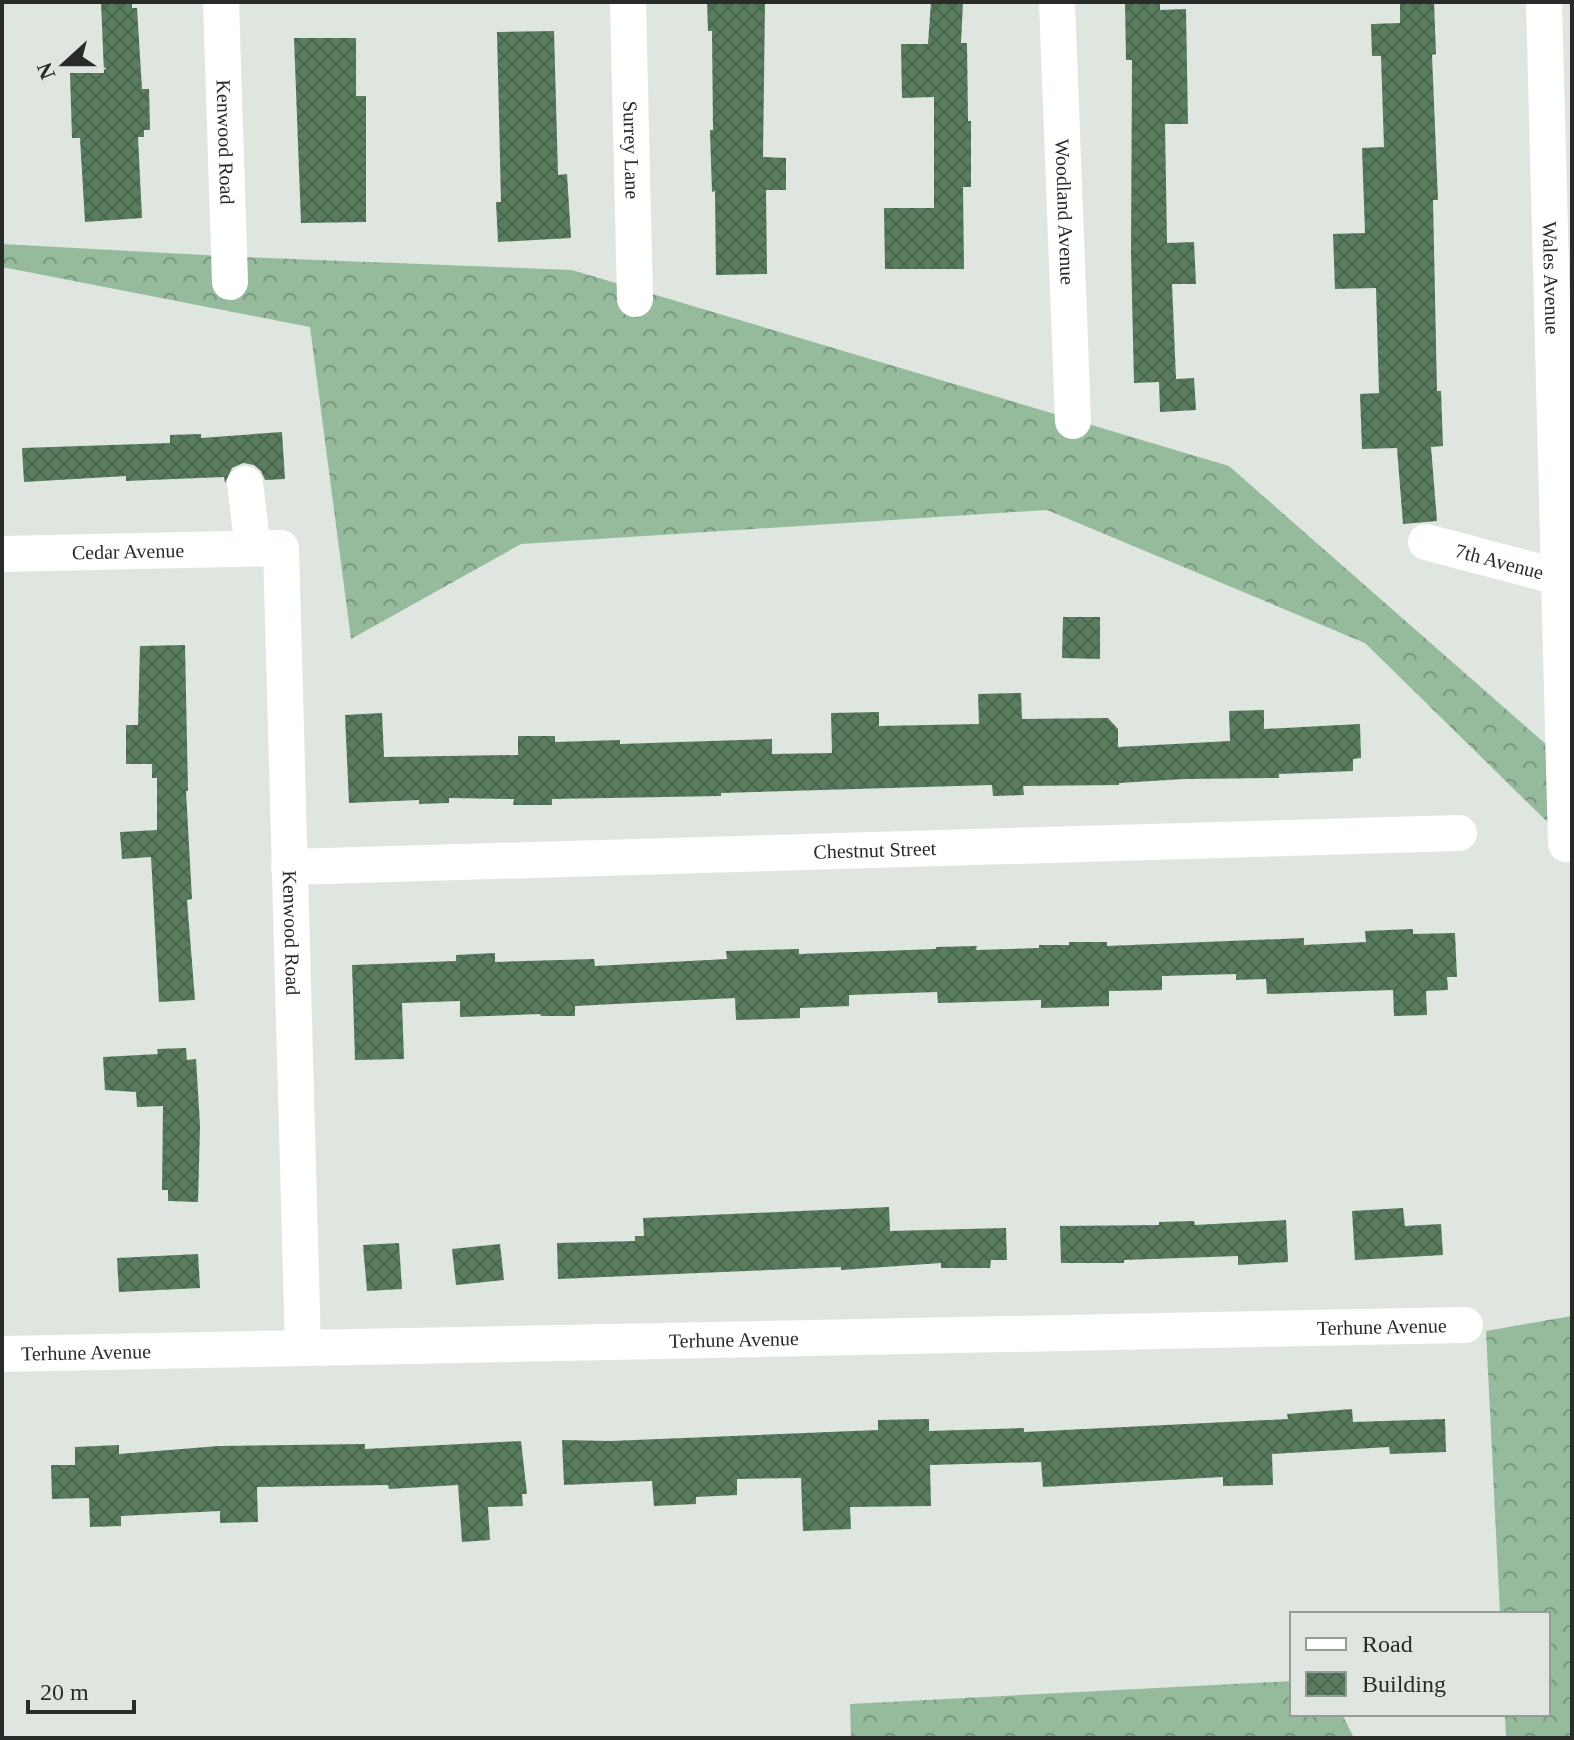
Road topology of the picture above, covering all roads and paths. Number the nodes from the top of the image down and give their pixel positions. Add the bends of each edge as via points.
1 (221, 2) edge
2 (628, 2) edge
3 (1057, 2) edge
4 (1553, 3) edge
5 (230, 282) dead end
6 (635, 299) dead end
7 (1073, 421) dead end
8 (245, 484) dead end
9 (1426, 542) dead end
10 (253, 548) junction
11 (2, 554) edge
12 (1566, 577) edge
13 (1459, 833) dead end
14 (1566, 844) dead end
15 (289, 867) junction
16 (1465, 1325) dead end
17 (303, 1348) junction
18 (2, 1354) edge

1 - 5 street, Kenwood Road
2 - 6 street, Surrey Lane
3 - 7 street, Woodland Avenue
4 - 12 street, Wales Avenue
8 - 10 street
9 - 12 street, 7th Avenue
10 - 11 street, Cedar Avenue
10 - 15 street, Kenwood Road via 281,548
12 - 14 street, Wales Avenue
13 - 15 street, Chestnut Street
15 - 17 street, Kenwood Road
16 - 17 street, Terhune Avenue
17 - 18 street, Terhune Avenue

